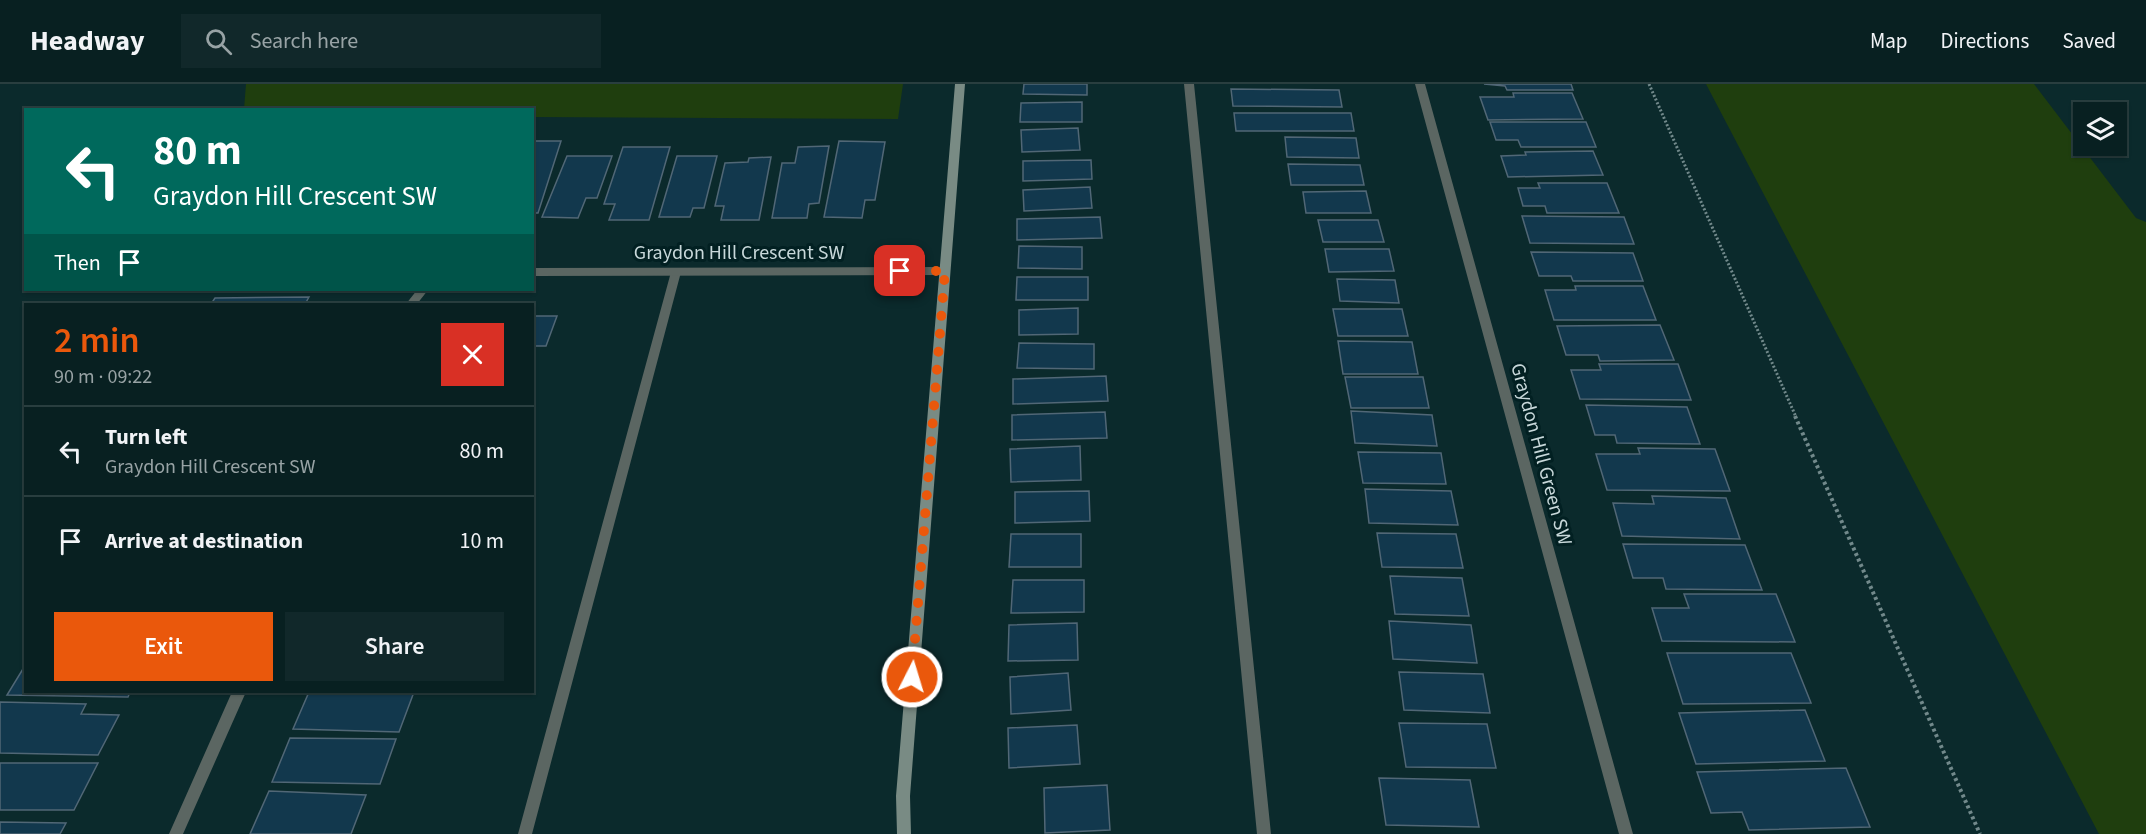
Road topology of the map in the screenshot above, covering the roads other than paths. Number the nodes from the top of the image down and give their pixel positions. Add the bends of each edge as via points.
1 (960, 84) edge
2 (1189, 84) edge
3 (1420, 84) edge
4 (945, 271) junction
5 (534, 272) edge
6 (676, 272) junction
7 (422, 291) edge
8 (412, 303) edge
9 (239, 693) edge
10 (176, 834) edge
11 (525, 834) edge
12 (904, 834) edge
13 (1264, 834) edge
14 (1626, 834) edge

1 - 4 street
2 - 13 street
3 - 14 street, Graydon Hill Green SW
4 - 6 street, Graydon Hill Crescent SW
4 - 12 street via 903,796
5 - 6 street, Graydon Hill Crescent SW
6 - 11 street
7 - 8 street
9 - 10 street

